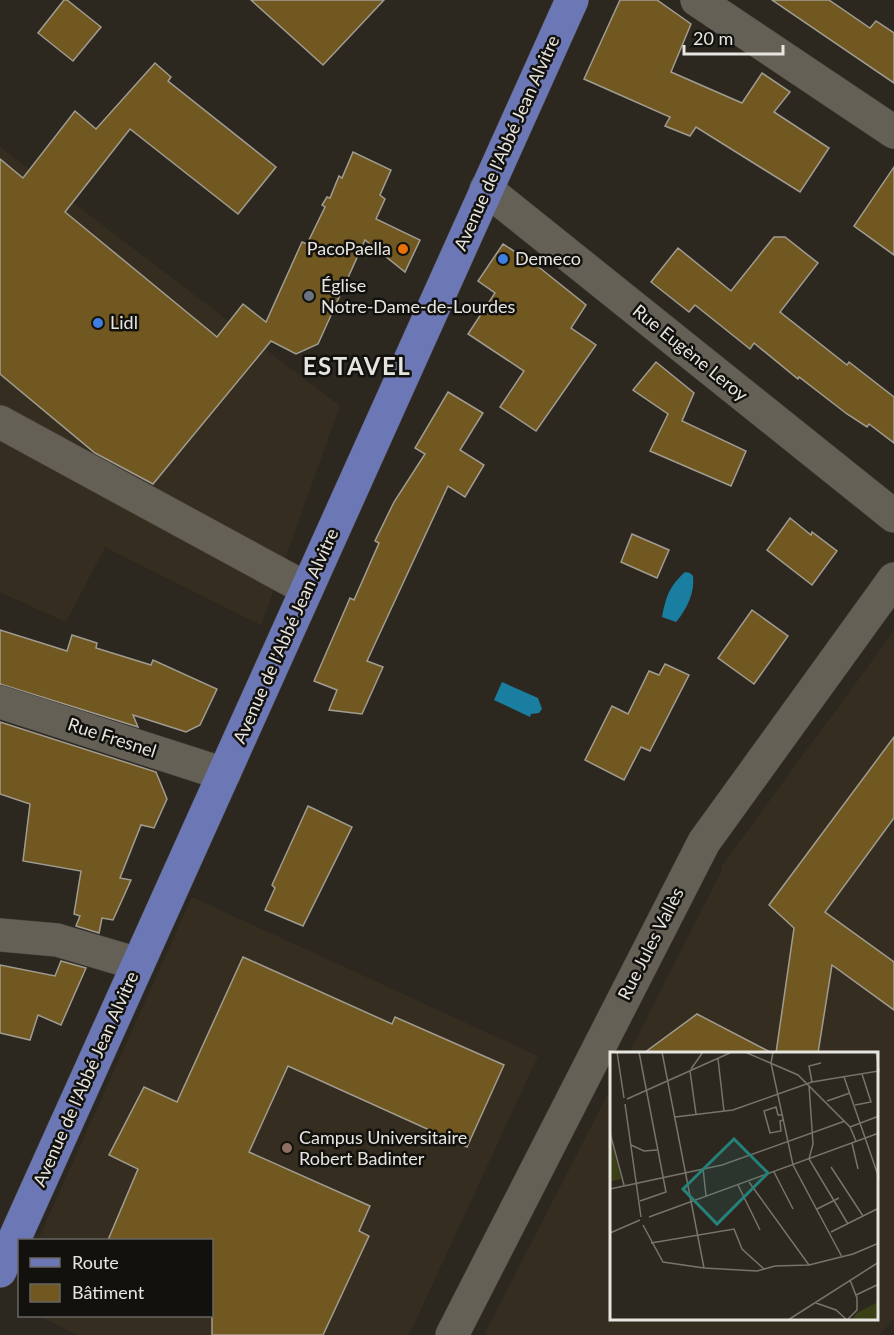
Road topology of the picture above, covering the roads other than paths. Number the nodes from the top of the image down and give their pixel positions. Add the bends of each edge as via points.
1 (572, 0) edge
2 (698, 0) edge
3 (894, 132) edge
4 (486, 189) junction
5 (0, 422) edge
6 (894, 516) edge
7 (894, 579) edge
8 (307, 589) junction
9 (0, 702) edge
10 (224, 774) junction
11 (0, 935) edge
12 (138, 964) junction
13 (0, 1271) edge
14 (452, 1335) edge

1 - 4 main road, Avenue de l'Abbé Jean Alvitre
2 - 3 street
4 - 6 street, Rue Eugène Leroy
4 - 8 main road, Avenue de l'Abbé Jean Alvitre
5 - 8 street
7 - 14 street, Rue Jules Vallès via 704,842
8 - 10 main road, Avenue de l'Abbé Jean Alvitre
9 - 10 street, Rue Fresnel
10 - 12 main road, Avenue de l'Abbé Jean Alvitre
11 - 12 street via 57,940
12 - 13 main road, Avenue de l'Abbé Jean Alvitre

